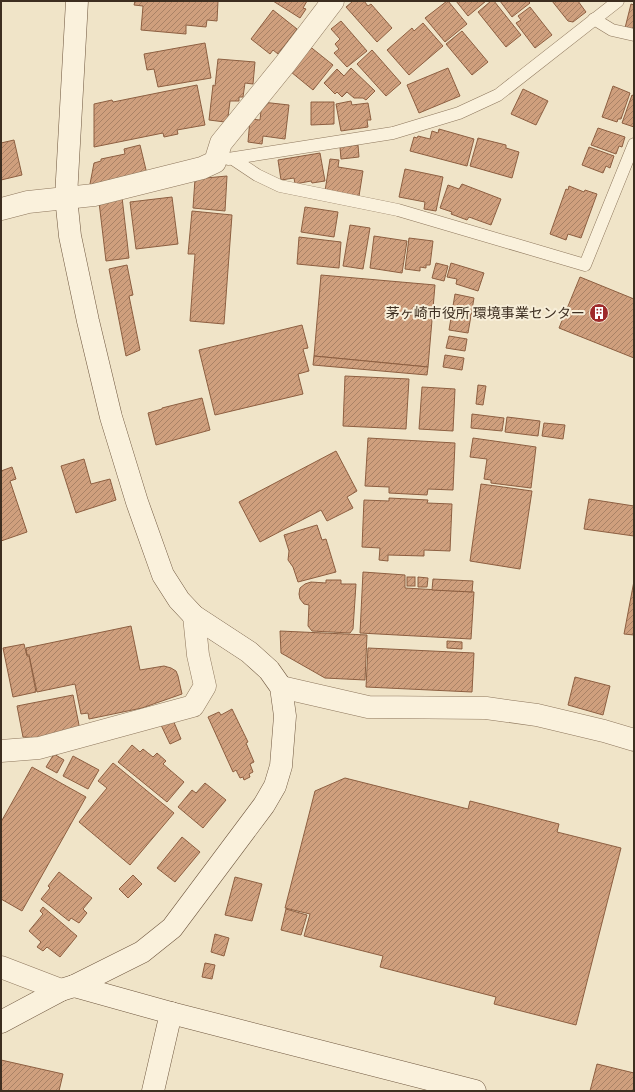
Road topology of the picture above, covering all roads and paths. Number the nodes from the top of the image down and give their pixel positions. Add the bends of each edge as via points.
1 (77, 1) edge
2 (333, 1) edge
3 (618, 1) edge
4 (594, 19) junction
5 (634, 36) edge
6 (634, 144) edge
7 (224, 160) junction
8 (66, 198) junction
9 (1, 209) edge
10 (194, 616) junction
11 (282, 687) junction
12 (634, 740) edge
13 (1, 751) edge
14 (1, 967) edge
15 (67, 988) junction
16 (171, 1013) junction
17 (1, 1022) edge
18 (153, 1091) edge
19 (475, 1091) edge

1 - 8 street
2 - 7 street via 221,143
3 - 4 lane
4 - 5 lane via 612,30
4 - 7 lane via 498,95 459,113 393,133
6 - 7 lane via 585,265 398,210 280,186
7 - 8 street via 202,168 94,195
8 - 9 street via 28,202
8 - 10 street via 70,236 111,417 163,575 179,600
10 - 11 street via 249,652 269,670
10 - 13 street via 198,655 205,686 193,706 39,748
11 - 12 street via 368,707 486,708 530,714
11 - 15 street via 284,716 281,766 275,786 264,805 172,928 142,952
14 - 15 street
15 - 16 street
15 - 17 street
16 - 18 street
16 - 19 street

